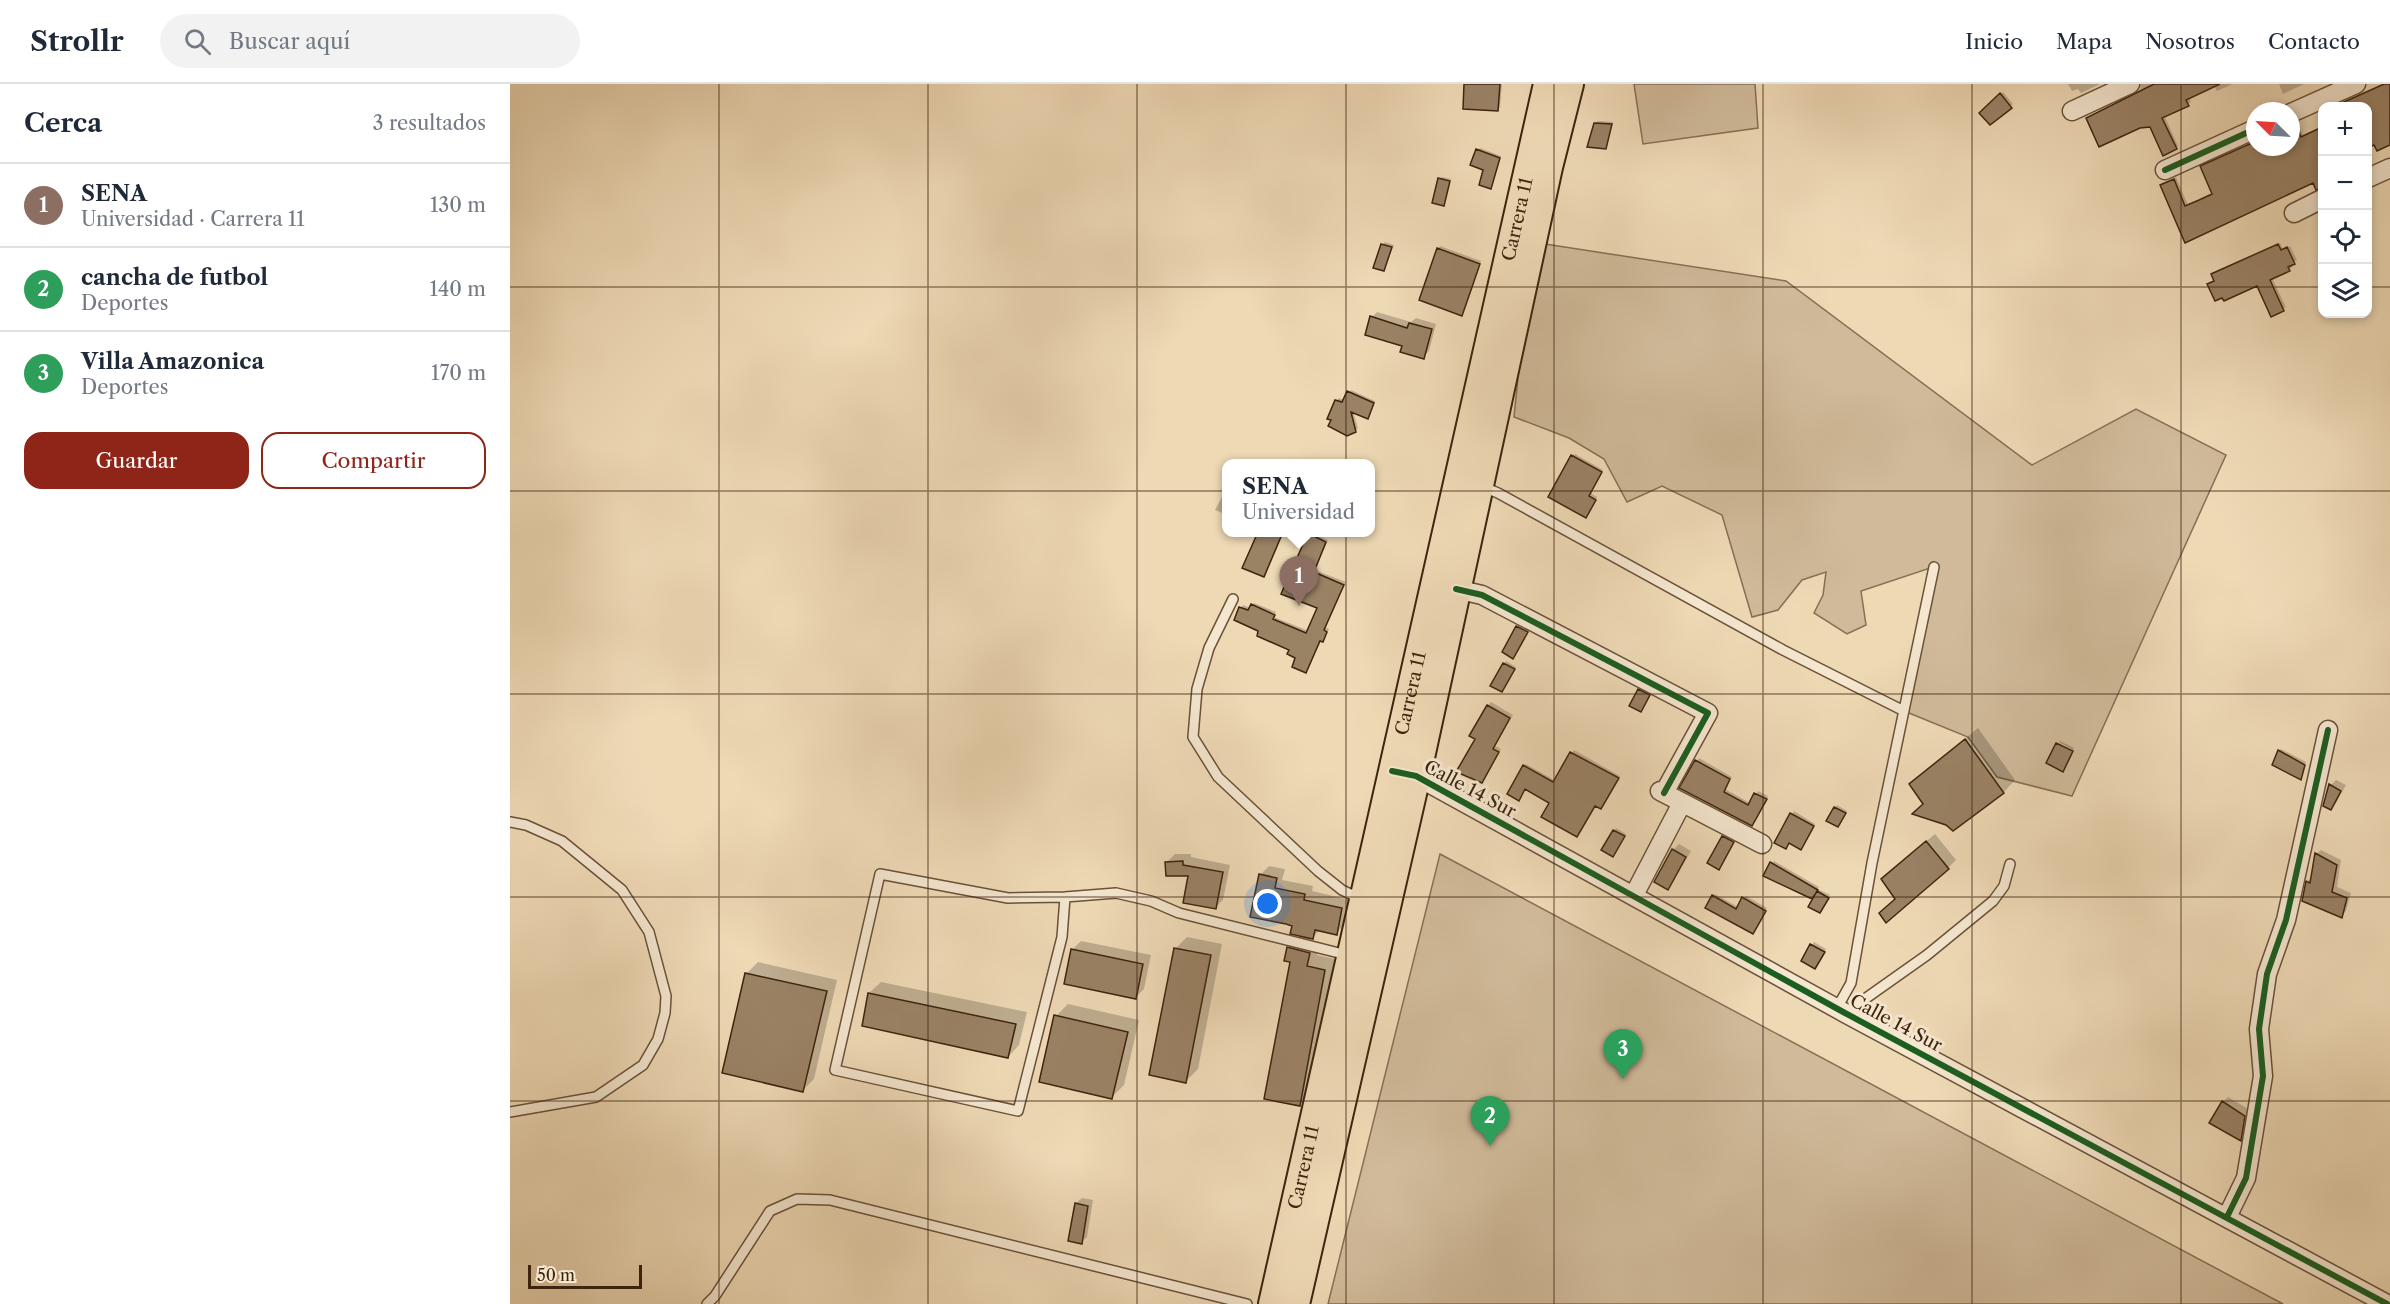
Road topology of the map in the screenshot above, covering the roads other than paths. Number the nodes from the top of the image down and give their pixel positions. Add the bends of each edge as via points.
1 (1548, 84) edge
2 (1569, 84) edge
3 (2130, 84) edge
4 (2356, 84) edge
5 (2331, 95) edge
6 (2300, 109) edge
7 (2072, 111) dead end
8 (2246, 133) edge
9 (2390, 168) edge
10 (2166, 170) dead end
11 (2372, 176) edge
12 (2318, 201) edge
13 (2294, 213) dead end
14 (1479, 485) junction
15 (1934, 567) dead end
16 (1456, 589) junction
17 (1233, 599) dead end
18 (1904, 711) junction
19 (2328, 730) dead end
20 (1404, 773) junction
21 (1682, 803) junction
22 (510, 822) edge
23 (1761, 844) dead end
24 (2010, 864) dead end
25 (1634, 895) junction
26 (1065, 897) junction
27 (1375, 902) junction
28 (1351, 956) junction
29 (1841, 1010) junction
30 (510, 1112) edge
31 (2227, 1217) junction
32 (707, 1304) edge
33 (1247, 1304) edge
34 (1273, 1304) edge
35 (1296, 1304) edge
36 (2387, 1304) edge

1 - 20 main road, Carrera 11
2 - 14 main road, Carrera 11
3 - 7 street
4 - 5 street
5 - 6 street
8 - 10 street
9 - 11 street
12 - 13 street
14 - 16 main road, Carrera 11
14 - 18 lane
15 - 18 lane
16 - 20 main road, Carrera 11
16 - 21 street via 1482,595 1708,713 1662,792
17 - 27 lane via 1206,658 1197,689 1193,737 1218,777 1318,871 1342,890
18 - 29 lane via 1851,983
19 - 31 street via 2286,920 2267,974 2259,1029 2263,1076 2246,1178
20 - 25 street, Calle 14 Sur
20 - 27 main road, Carrera 11
21 - 23 street
21 - 25 street
22 - 30 lane via 562,841 622,890 649,932 666,996 658,1040 643,1065 597,1097
24 - 29 lane via 2004,886 1993,901 1927,955
25 - 29 street, Calle 14 Sur
26 - 26 lane via 1008,898 880,874 835,1070 1018,1111 1062,937
26 - 28 lane via 1116,893 1179,913
27 - 28 main road, Carrera 11
27 - 35 main road, Carrera 11
28 - 34 main road, Carrera 11
29 - 31 street, Calle 14 Sur
31 - 36 street, Calle 14 Sur
32 - 33 lane via 770,1211 797,1199 830,1200

